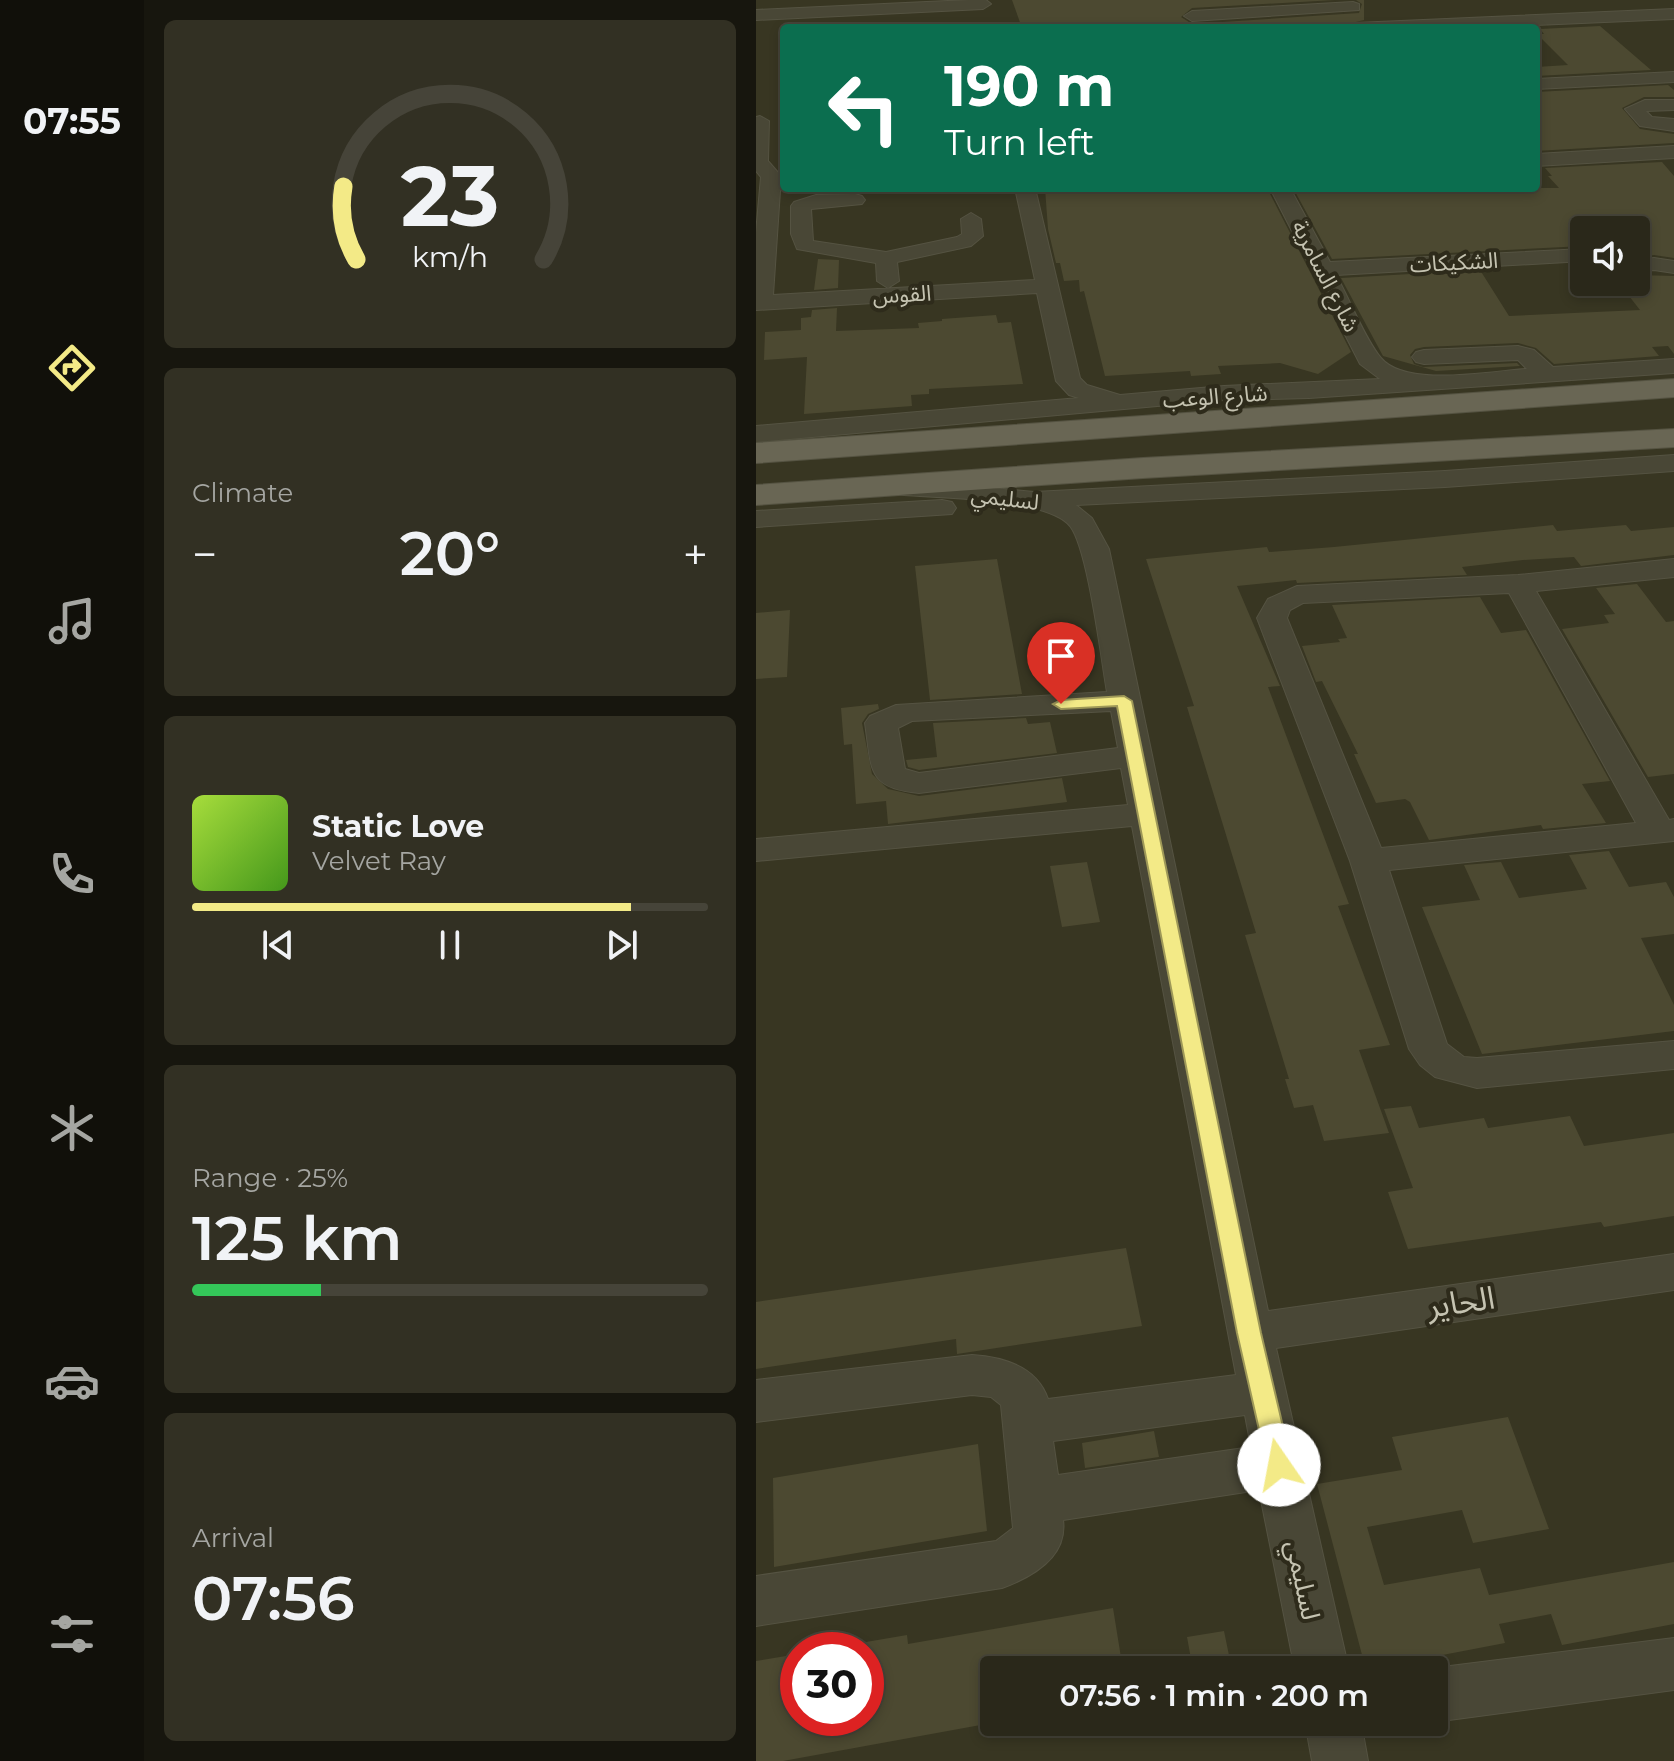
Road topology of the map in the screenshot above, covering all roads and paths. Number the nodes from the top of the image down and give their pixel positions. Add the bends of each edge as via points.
1 (1184, 0) edge
2 (1636, 0) edge
3 (788, 6) edge
4 (984, 6) edge
5 (1353, 7) dead end
6 (1439, 13) dead end
7 (1674, 14) edge
8 (756, 15) edge
9 (870, 15) junction
10 (1654, 15) junction
11 (1196, 22) edge
12 (803, 24) dead end
13 (1392, 24) edge
14 (1440, 24) edge
15 (1674, 77) edge
16 (1540, 84) edge
17 (1674, 105) edge
18 (780, 120) edge
19 (758, 122) edge
20 (1674, 125) edge
21 (1674, 152) edge
22 (1540, 160) edge
23 (1026, 192) edge
24 (1282, 192) edge
25 (855, 200) dead end
26 (763, 206) edge
27 (971, 219) dead end
28 (1674, 250) edge
29 (1650, 251) edge
30 (1570, 256) edge
31 (886, 258) junction
32 (1650, 264) edge
33 (1674, 267) edge
34 (1324, 269) junction
35 (1047, 286) junction
36 (888, 295) junction
37 (759, 303) edge
38 (1424, 357) dead end
39 (1372, 364) junction
40 (1674, 366) edge
41 (1547, 375) junction
42 (1068, 381) junction
43 (1425, 383) junction
44 (1357, 387) junction
45 (1674, 388) edge
46 (1142, 401) junction
47 (1398, 407) junction
48 (1021, 411) junction
49 (1674, 414) edge
50 (797, 431) joint
51 (756, 434) edge
52 (1674, 438) edge
53 (950, 440) junction
54 (756, 453) edge
55 (1316, 460) junction
56 (1668, 466) edge
57 (892, 486) junction
58 (1137, 493) junction
59 (756, 495) edge
60 (1026, 499) junction
61 (756, 519) edge
62 (1095, 549) junction
63 (1674, 568) edge
64 (1518, 584) junction
65 (1124, 701) junction
66 (1134, 757) junction
67 (1145, 814) junction
68 (1666, 831) edge
69 (756, 850) edge
70 (1368, 861) junction
71 (1674, 1055) edge
72 (1674, 1272) edge
73 (1249, 1333) junction
74 (1264, 1392) junction
75 (756, 1401) edge
76 (1027, 1423) junction
77 (1279, 1465) junction
78 (1035, 1501) junction
79 (756, 1601) edge
80 (1319, 1656) edge
81 (1674, 1664) edge
82 (1448, 1693) edge
83 (1336, 1736) edge
84 (1340, 1761) edge

1 - 11 street
2 - 10 street
3 - 8 street
3 - 9 street
4 - 9 street
5 - 11 street
6 - 13 street via 1387,17
7 - 10 street
9 - 12 street
10 - 14 street
15 - 16 street
17 - 20 street via 1634,109 1646,122
18 - 19 street
19 - 26 street via 758,162 771,176
21 - 22 street
23 - 35 street
24 - 34 street, شارع السامرية
25 - 31 street via 801,206 804,245
26 - 37 street
27 - 31 street via 973,236 964,242
28 - 29 street
30 - 34 street, الشكيكات
31 - 36 street
32 - 33 street
34 - 39 street, شارع السامرية
35 - 36 street, القوس
35 - 42 street
36 - 37 street, القوس
38 - 41 street via 1518,353
39 - 43 street, شارع السامرية via 1396,378
39 - 44 street, شارع السامرية
40 - 41 street, شارع الوعب
41 - 43 street, شارع الوعب
42 - 46 street via 1095,397
42 - 48 street via 1054,398
43 - 44 street, شارع الوعب
44 - 46 street, شارع الوعب
45 - 47 main road, شارع الوعب
46 - 47 main road
46 - 48 street, شارع الوعب
47 - 53 main road, شارع الوعب
48 - 50 street, شارع الوعب
48 - 53 main road
49 - 55 main road via 1438,432
50 - 51 main road
52 - 55 main road
53 - 54 main road, شارع الوعب
55 - 57 main road
56 - 58 street
57 - 59 main road
57 - 60 street, لسليمي
58 - 60 street
58 - 62 street via 1107,519
60 - 61 street
60 - 62 street, لسليمي via 1074,515
62 - 65 street, لسليمي
63 - 64 street
64 - 68 street
64 - 70 street via 1297,595 1274,610 1272,618
65 - 66 street, لسليمي
65 - 66 street via 907,712 881,723 882,736 889,773 900,781 919,783
66 - 67 street, لسليمي
67 - 69 street
67 - 73 street, لسليمي
68 - 70 street
70 - 71 street via 1429,1049 1451,1069 1477,1073
72 - 73 street, الحاير
73 - 74 street, لسليمي
74 - 76 street
74 - 77 street, لسليمي
75 - 76 street via 995,1376 1013,1384 1024,1397
76 - 78 street
77 - 78 street
77 - 80 street, لسليمي
78 - 79 street via 1039,1531 1034,1543 1002,1564
81 - 82 street
83 - 84 street

